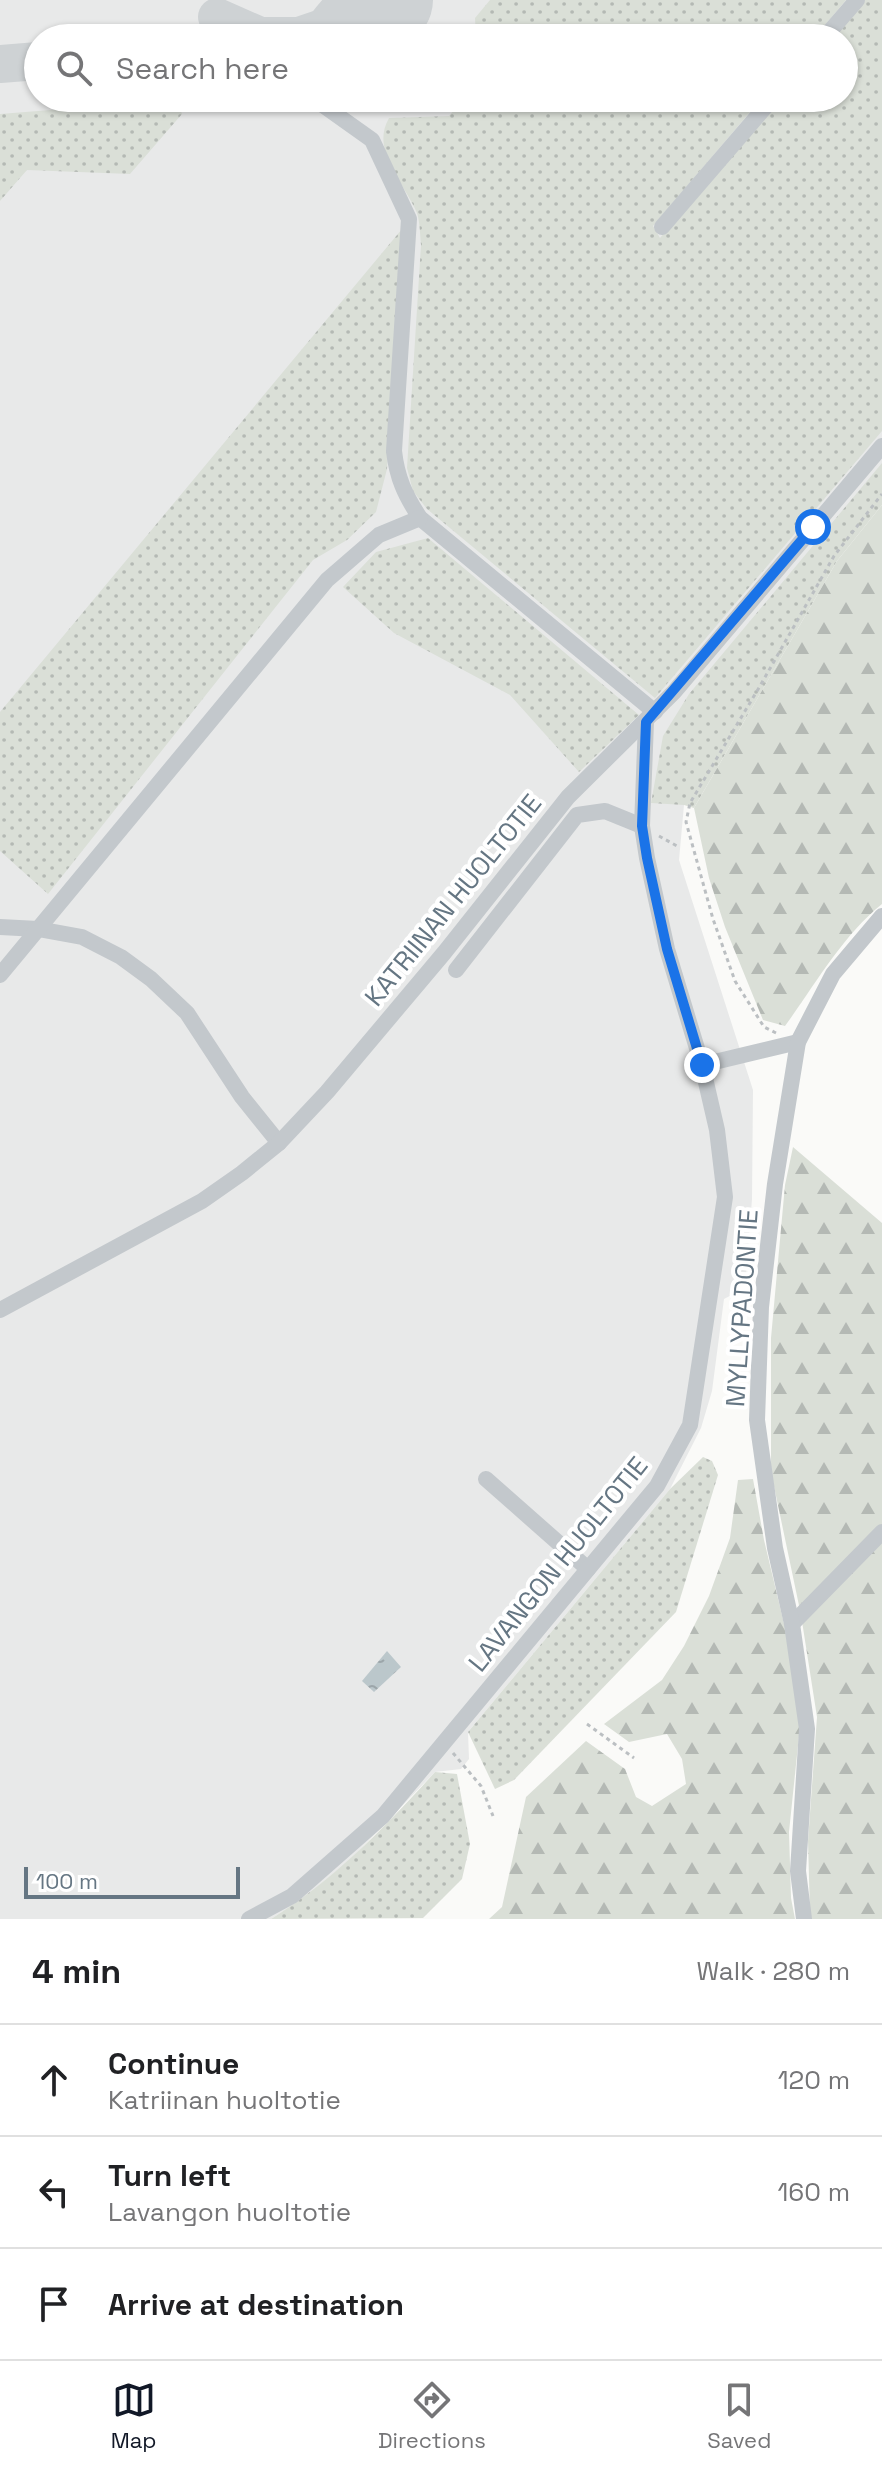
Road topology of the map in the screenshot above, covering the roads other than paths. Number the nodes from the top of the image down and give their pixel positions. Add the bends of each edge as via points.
1 (857, 0) edge
2 (836, 24) edge
3 (333, 112) edge
4 (761, 112) edge
5 (662, 227) dead end
6 (882, 446) edge
7 (420, 518) junction
8 (651, 717) junction
9 (642, 826) junction
10 (882, 916) edge
11 (0, 927) edge
12 (38, 929) junction
13 (456, 970) dead end
14 (0, 975) edge
15 (798, 1042) junction
16 (702, 1065) junction
17 (279, 1143) junction
18 (0, 1310) edge
19 (486, 1479) dead end
20 (882, 1532) edge
21 (588, 1569) junction
22 (792, 1624) junction
23 (249, 1919) edge
24 (804, 1919) edge

1 - 2 street
3 - 7 street via 372,140 409,219 394,451 403,492
4 - 5 street
6 - 8 street, KATRIINAN HUOLTOTIE
7 - 8 street
7 - 12 street via 379,535 327,580
8 - 9 street, LAVANGON HUOLTOTIE
8 - 17 street, KATRIINAN HUOLTOTIE via 568,797 444,953
9 - 13 street via 605,811 577,815
9 - 16 street, LAVANGON HUOLTOTIE via 667,949
10 - 15 street, MYLLYPADONTIE via 833,974
11 - 12 street
12 - 14 street
12 - 17 street via 82,937 151,979 187,1013
15 - 16 street
15 - 22 street, MYLLYPADONTIE via 761,1307 757,1420
16 - 21 street, LAVANGON HUOLTOTIE via 725,1197 690,1425 657,1486
17 - 18 street, KATRIINAN HUOLTOTIE via 202,1201
19 - 21 street
20 - 22 street
21 - 23 street, LAVANGON HUOLTOTIE via 383,1816 292,1896
22 - 24 street, MYLLYPADONTIE via 807,1729 798,1871

